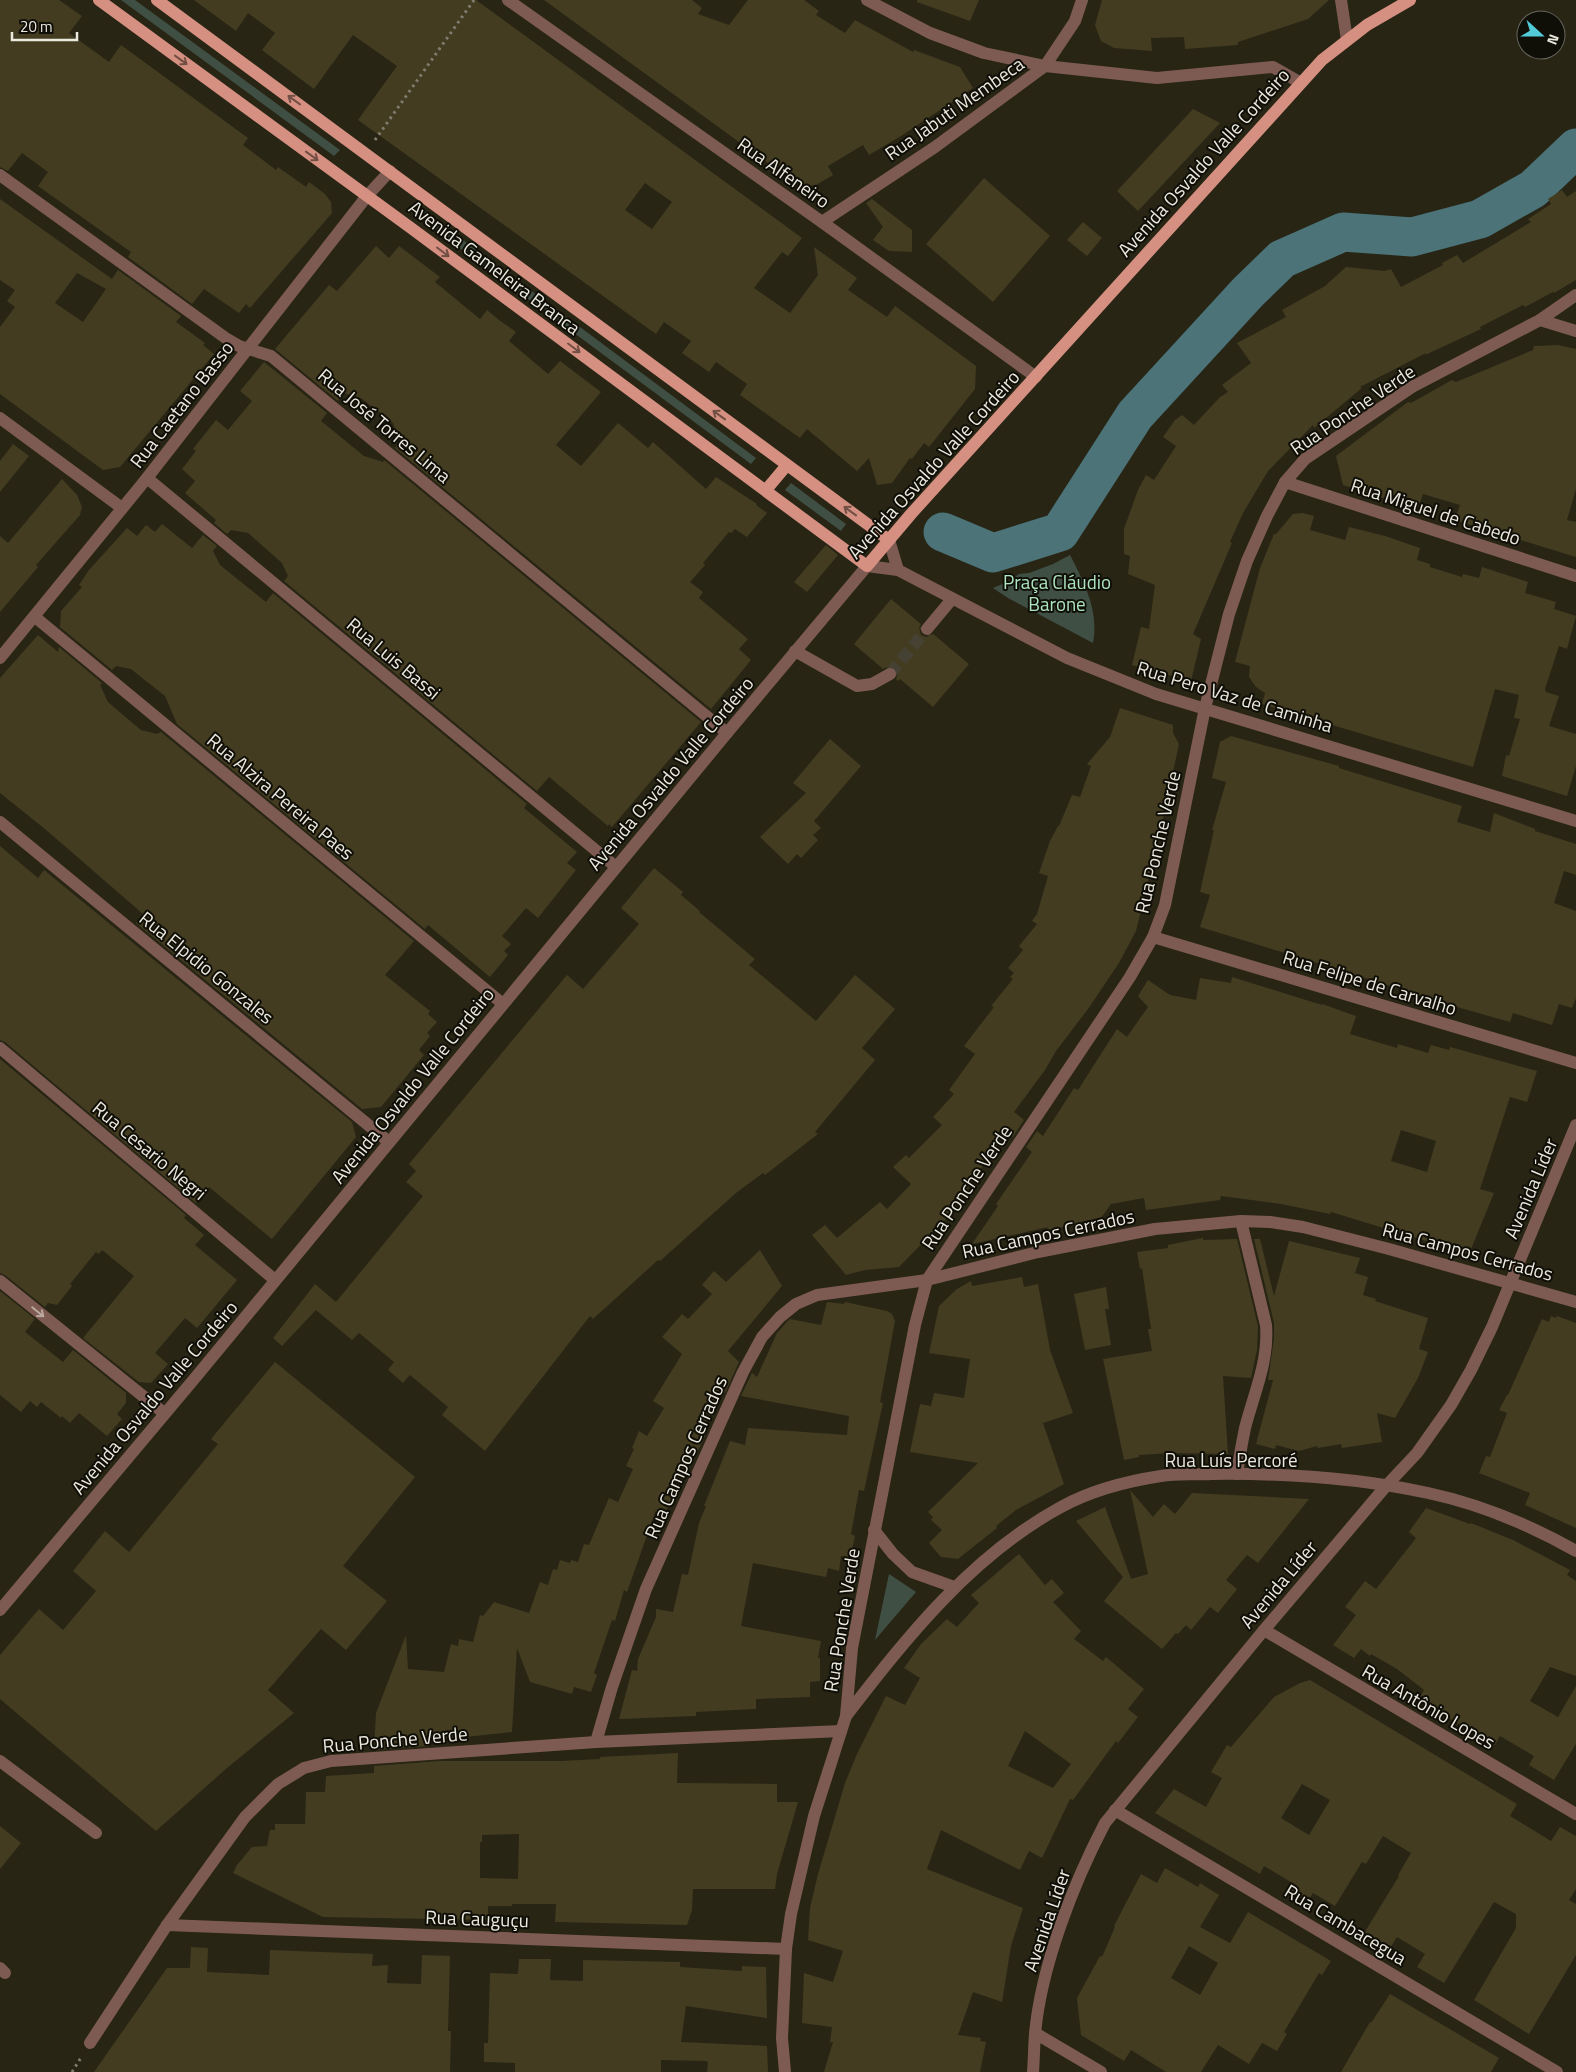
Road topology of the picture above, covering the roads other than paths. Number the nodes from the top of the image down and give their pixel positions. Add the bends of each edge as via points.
1 (99, 0) edge
2 (157, 0) edge
3 (508, 0) edge
4 (867, 0) edge
5 (1082, 0) edge
6 (1341, 0) edge
7 (1410, 0) edge
8 (1347, 40) junction
9 (1045, 66) junction
10 (1300, 83) junction
11 (390, 171) junction
12 (0, 175) edge
13 (367, 196) junction
14 (822, 222) junction
15 (1576, 295) edge
16 (1540, 320) junction
17 (1576, 331) edge
18 (247, 348) junction
19 (1036, 377) junction
20 (0, 418) edge
21 (787, 465) junction
22 (147, 478) junction
23 (1285, 482) junction
24 (766, 490) junction
25 (122, 508) junction
26 (889, 540) junction
27 (867, 566) junction
28 (898, 570) junction
29 (1576, 576) edge
30 (952, 599) junction
31 (35, 617) junction
32 (927, 629) tunnel mouth
33 (795, 651) junction
34 (0, 658) edge
35 (890, 674) tunnel mouth
36 (1205, 708) junction
37 (727, 732) junction
38 (1576, 821) edge
39 (0, 822) edge
40 (616, 867) junction
41 (1153, 937) junction
42 (503, 1004) junction
43 (0, 1048) edge
44 (1576, 1063) edge
45 (1576, 1125) edge
46 (390, 1142) junction
47 (1241, 1222) junction
48 (276, 1280) junction
49 (927, 1280) junction
50 (0, 1281) edge
51 (1510, 1283) junction
52 (1576, 1302) edge
53 (164, 1413) junction
54 (1237, 1474) junction
55 (1386, 1486) junction
56 (874, 1530) junction
57 (1576, 1551) edge
58 (954, 1587) junction
59 (0, 1610) edge
60 (1264, 1630) junction
61 (846, 1716) junction
62 (841, 1731) junction
63 (596, 1742) junction
64 (0, 1761) edge
65 (1115, 1810) junction
66 (1576, 1814) edge
67 (96, 1833) dead end
68 (167, 1925) junction
69 (786, 1949) junction
70 (1035, 2032) junction
71 (90, 2043) dead end
72 (785, 2072) edge
73 (1033, 2072) edge
74 (1101, 2072) edge
75 (1557, 2072) edge

1 -> 13 main road, Avenida Gameleira Branca
11 -> 2 main road, Avenida Gameleira Branca
3 - 14 street, Rua Alfeneiro
4 - 9 street via 930,33 984,53
5 - 9 street, Rua Jabuti Membeca via 1075,21
6 - 8 street
7 - 8 main road, Avenida Osvaldo Valle Cordeiro
8 - 10 main road, Avenida Osvaldo Valle Cordeiro
9 - 10 street via 1157,78 1273,67
9 - 14 street, Rua Jabuti Membeca via 934,147
10 - 19 main road, Avenida Osvaldo Valle Cordeiro
11 - 13 street, Rua Caetano Basso
21 -> 11 main road, Avenida Gameleira Branca
12 - 18 street, Rua José Torres Lima via 227,339
13 - 18 street, Rua Caetano Basso
13 -> 24 main road, Avenida Gameleira Branca
14 - 19 street, Rua Alfeneiro
15 - 16 street, Rua Ponche Verde
16 - 17 street
16 - 23 street, Rua Ponche Verde via 1412,388 1305,459
18 - 22 street, Rua Caetano Basso
18 - 37 street, Rua José Torres Lima via 272,356
19 - 26 main road, Avenida Osvaldo Valle Cordeiro
20 - 25 street
21 - 24 main road
26 -> 21 main road, Avenida Gameleira Branca
22 - 25 street, Rua Caetano Basso
22 - 40 street, Rua Luis Bassi
23 - 29 street, Rua Miguel de Cabedo
23 - 36 street, Rua Ponche Verde via 1247,561 1229,614
24 - 27 main road, Avenida Gameleira Branca
25 - 31 street, Rua Caetano Basso
26 - 27 main road, Avenida Osvaldo Valle Cordeiro
26 - 28 street
27 - 28 street, Rua Pero Vaz de Caminha
27 - 33 street, Avenida Osvaldo Valle Cordeiro
28 - 30 street, Rua Pero Vaz de Caminha
30 - 32 street
30 - 36 street, Rua Pero Vaz de Caminha via 1067,658 1156,694
31 - 34 street, Rua Caetano Basso
31 - 42 street, Rua Alzira Pereira Paes
33 - 35 street via 858,686 872,684
33 - 37 street, Avenida Osvaldo Valle Cordeiro
36 - 38 street, Rua Pero Vaz de Caminha
36 - 41 street, Rua Ponche Verde via 1171,881
37 - 40 street, Avenida Osvaldo Valle Cordeiro
39 - 46 street, Rua Elpidio Gonzales
40 - 42 street, Avenida Osvaldo Valle Cordeiro
41 - 44 street, Rua Felipe de Carvalho
41 - 49 street, Rua Ponche Verde via 1130,977
42 - 46 street, Avenida Osvaldo Valle Cordeiro
43 - 48 street, Rua Cesario Negri
45 - 51 street, Avenida Líder
46 - 48 street, Avenida Osvaldo Valle Cordeiro
47 - 49 street, Rua Campos Cerrados via 1155,1229 1038,1252
47 - 51 street, Rua Campos Cerrados via 1303,1227
47 - 54 street via 1267,1341
48 - 53 street, Avenida Osvaldo Valle Cordeiro
49 - 56 street, Rua Ponche Verde
49 - 63 street, Rua Campos Cerrados via 817,1295 796,1304 762,1337 743,1372 646,1589
50 -> 53 street
51 - 52 street, Rua Campos Cerrados
51 - 55 street, Avenida Líder via 1471,1370 1451,1404 1417,1453
53 - 59 street, Avenida Osvaldo Valle Cordeiro
54 - 55 street, Rua Luís Percoré
54 - 58 street, Rua Luís Percoré via 1162,1475 1107,1488 1062,1507 1003,1545
55 - 57 street, Rua Luís Percoré via 1467,1504 1510,1519
55 - 60 street, Avenida Líder
56 - 58 street, Rua Ponche Verde via 912,1572
56 - 61 street, Rua Ponche Verde via 852,1648
58 - 61 street, Rua Luís Percoré
60 - 65 street, Avenida Líder
60 - 66 street, Rua Antônio Lopes
61 - 62 street
62 - 63 street, Rua Ponche Verde
62 - 69 street via 814,1816
63 - 68 street, Rua Ponche Verde via 331,1761 304,1768 278,1784 245,1816
64 - 67 street
65 - 70 street, Avenida Líder via 1105,1822 1089,1854 1056,1938
65 - 75 street, Rua Cambacegua
68 - 69 street, Rua Cauguçu
68 - 71 street, Rua Ponche Verde
69 - 72 street via 782,2038
70 - 73 street, Avenida Líder
70 - 74 street

